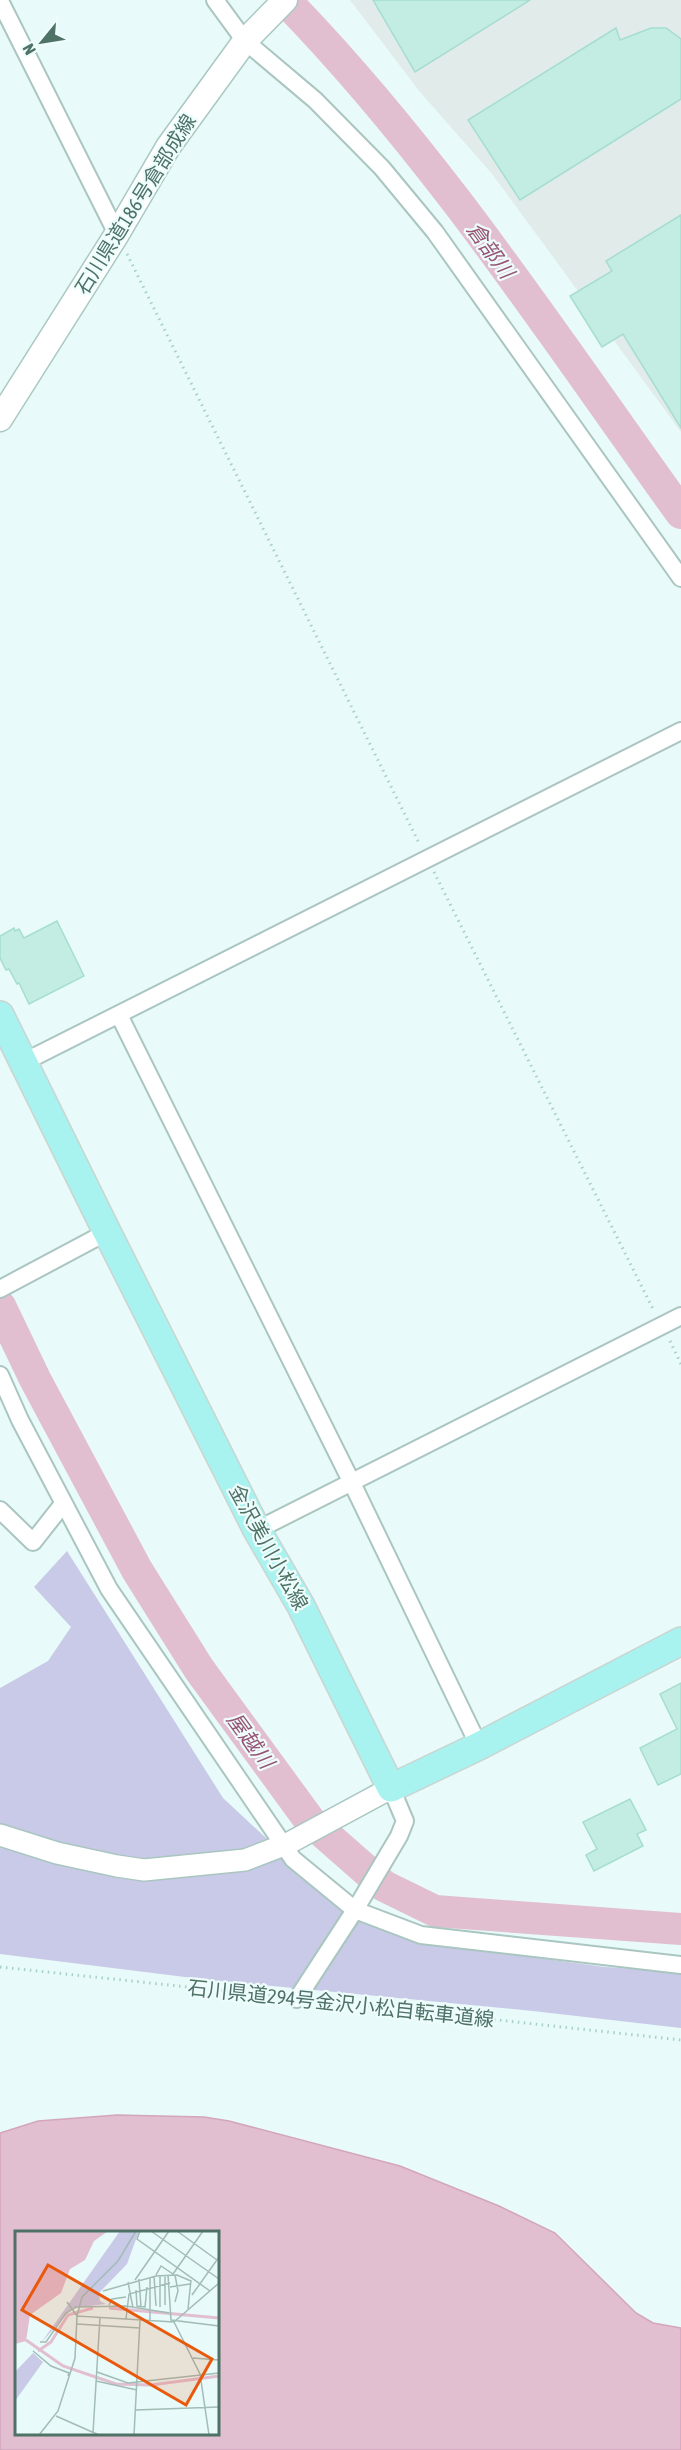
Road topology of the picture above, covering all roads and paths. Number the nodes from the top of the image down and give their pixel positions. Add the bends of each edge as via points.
1 (216, 0) edge
2 (285, 0) edge
3 (0, 1) edge
4 (248, 38) junction
5 (117, 234) junction
6 (0, 419) edge
7 (681, 578) edge
8 (681, 731) edge
9 (427, 859) junction
10 (0, 1015) edge
11 (119, 1015) junction
12 (24, 1062) junction
13 (106, 1232) junction
14 (4, 1287) edge
15 (681, 1317) edge
16 (662, 1326) junction
17 (681, 1364) edge
18 (0, 1375) edge
19 (352, 1483) junction
20 (63, 1504) junction
21 (0, 1510) edge
22 (257, 1530) junction
23 (681, 1641) edge
24 (479, 1746) junction
25 (391, 1788) junction
26 (0, 1835) edge
27 (286, 1844) junction
28 (358, 1906) junction
29 (681, 1965) edge
30 (0, 1967) edge
31 (297, 1999) junction
32 (681, 2040) edge

1 - 4 street
2 - 4 main road, 石川県道186号倉部成線
3 - 5 street
4 - 5 main road, 石川県道186号倉部成線 via 168,147
4 - 7 street via 382,168 435,232
5 - 6 main road, 石川県道186号倉部成線
5 - 9 path
8 - 9 street
9 - 11 street
9 - 16 path
10 - 12 main road, 金沢美川小松線
11 - 12 street
11 - 19 street
12 - 13 main road, 金沢美川小松線
13 - 14 street
13 - 22 main road, 金沢美川小松線
15 - 16 street
16 - 17 path
16 - 19 street
18 - 20 street
19 - 22 street
19 - 24 street
20 - 21 street via 33,1542
20 - 27 street via 109,1588
22 - 25 main road, 金沢美川小松線 via 301,1606
23 - 24 main road
24 - 25 main road
25 - 27 street
25 - 28 street via 405,1821
26 - 27 street via 57,1853 144,1870 245,1860
27 - 28 street via 293,1859
28 - 29 street via 421,1935
28 - 31 street
30 - 31 path, 石川県道294号金沢小松自転車道線
31 - 32 path, 石川県道294号金沢小松自転車道線

